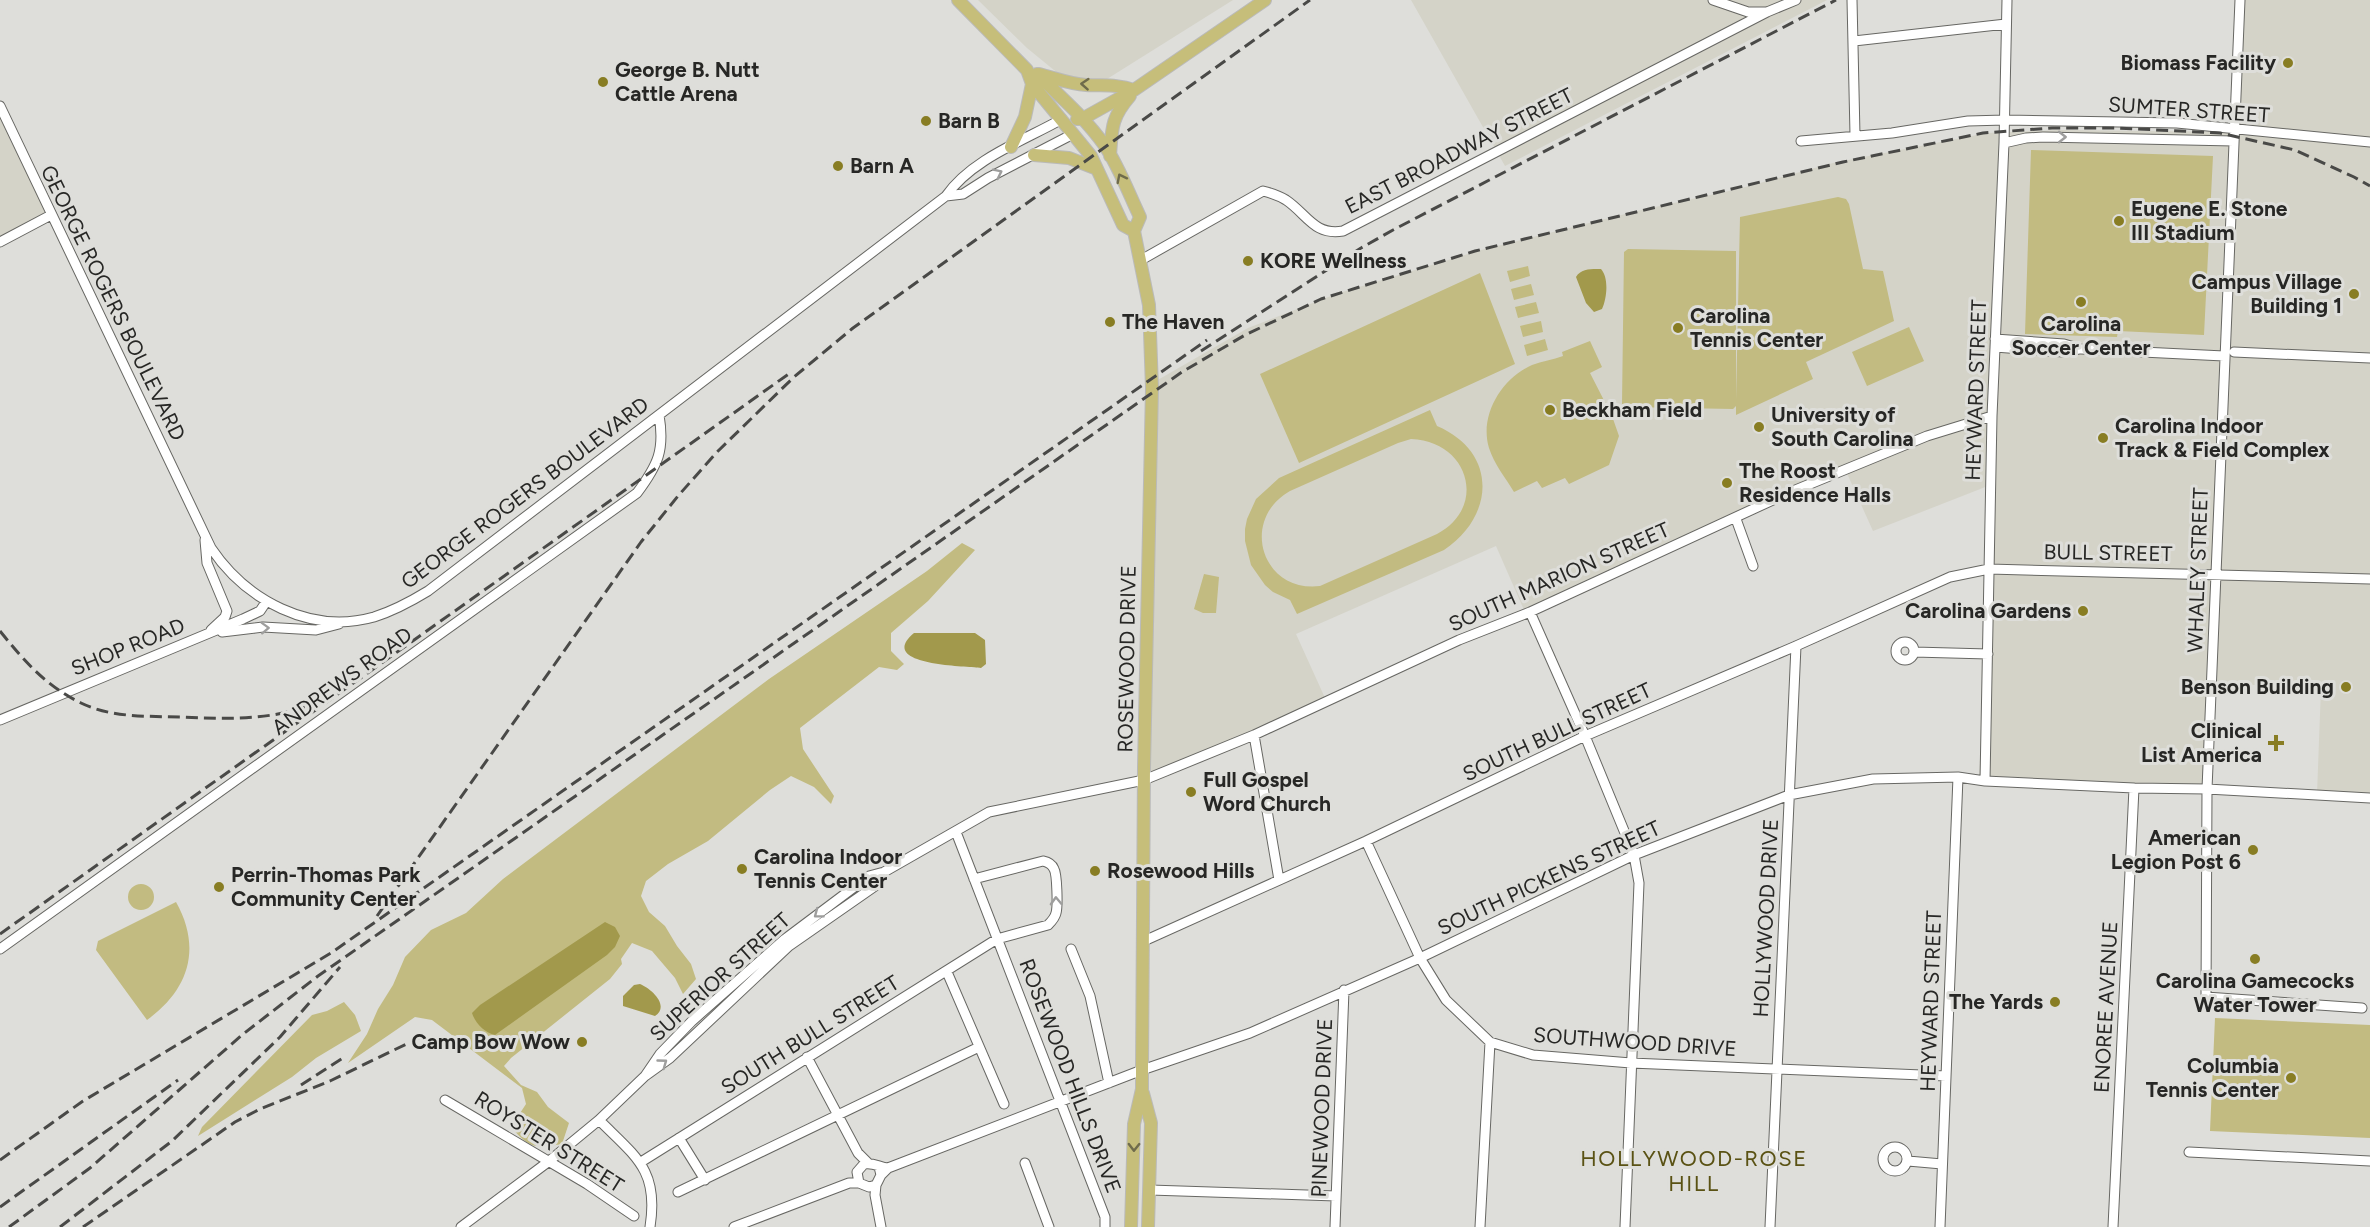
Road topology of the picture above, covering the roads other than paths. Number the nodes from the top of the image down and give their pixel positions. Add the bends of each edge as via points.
1 (958, 0) edge
2 (1265, 0) edge
3 (1713, 0) edge
4 (1796, 0) edge
5 (1852, 0) edge
6 (2007, 0) edge
7 (2240, 0) edge
8 (1767, 12) junction
9 (2006, 24) junction
10 (1854, 41) junction
11 (1032, 76) junction
12 (1134, 90) junction
13 (0, 106) edge
14 (1062, 119) junction
15 (1082, 119) junction
16 (2005, 120) junction
17 (2235, 128) junction
18 (1073, 134) junction
19 (1855, 135) junction
20 (1801, 141) dead end
21 (2234, 141) junction
22 (2370, 142) edge
23 (2004, 143) junction
24 (1011, 147) junction
25 (1034, 155) junction
26 (1110, 156) junction
27 (1097, 170) junction
28 (946, 196) junction
29 (51, 215) junction
30 (1134, 231) junction
31 (0, 242) edge
32 (1141, 260) junction
33 (1995, 343) junction
34 (2234, 352) dead end
35 (2224, 356) junction
36 (2370, 358) edge
37 (659, 415) junction
38 (1992, 416) junction
39 (1736, 519) junction
40 (205, 535) junction
41 (1754, 566) dead end
42 (1989, 568) junction
43 (2216, 574) junction
44 (2370, 579) edge
45 (266, 602) junction
46 (1530, 612) junction
47 (362, 619) junction
48 (207, 634) junction
49 (1796, 646) junction
50 (1914, 652) dead end
51 (1988, 654) junction
52 (0, 720) edge
53 (1254, 735) junction
54 (1586, 736) junction
55 (1958, 777) junction
56 (1144, 780) junction
57 (1985, 781) junction
58 (2134, 788) junction
59 (2206, 789) junction
60 (1789, 795) junction
61 (2370, 798) edge
62 (956, 832) junction
63 (1366, 841) junction
64 (1634, 855) junction
65 (974, 879) junction
66 (1279, 880) junction
67 (998, 939) junction
68 (1144, 940) junction
69 (0, 949) edge
70 (1071, 950) dead end
71 (1420, 958) junction
72 (947, 972) junction
73 (1344, 990) junction
74 (2362, 1008) dead end
75 (1490, 1042) junction
76 (979, 1047) junction
77 (807, 1057) junction
78 (1631, 1063) junction
79 (1142, 1070) junction
80 (1777, 1070) junction
81 (1946, 1076) junction
82 (1109, 1083) junction
83 (1142, 1089) junction
84 (445, 1100) dead end
85 (1060, 1101) junction
86 (1004, 1104) dead end
87 (839, 1116) junction
88 (599, 1120) junction
89 (679, 1138) junction
90 (2189, 1152) dead end
91 (1908, 1161) dead end
92 (2370, 1161) edge
93 (548, 1162) junction
94 (641, 1162) junction
95 (1025, 1163) dead end
96 (1942, 1164) junction
97 (882, 1170) junction
98 (861, 1172) junction
99 (705, 1180) junction
100 (873, 1189) junction
101 (1150, 1190) junction
102 (678, 1192) dead end
103 (1336, 1196) junction
104 (634, 1216) dead end
105 (460, 1227) edge
106 (650, 1227) edge
107 (734, 1227) edge
108 (881, 1227) edge
109 (1048, 1227) edge
110 (1105, 1227) edge
111 (1131, 1227) edge
112 (1148, 1227) edge
113 (1335, 1227) edge
114 (1480, 1227) edge
115 (1625, 1227) edge
116 (1770, 1227) edge
117 (1940, 1227) edge
118 (2113, 1227) edge

1 - 11 main road, ROSEWOOD DRIVE
2 - 12 main road
3 - 8 street, EAST BROADWAY STREET via 1749,12
4 - 8 street, EAST BROADWAY STREET
5 - 10 street
6 - 9 street, HEYWARD STREET
7 - 17 street, WHALEY STREET
8 - 32 street, EAST BROADWAY STREET via 1343,231 1321,231 1286,200 1263,191
9 - 10 street
9 - 16 street, HEYWARD STREET
10 - 19 street
12 -> 11 main road
11 - 14 main road, ROSEWOOD DRIVE
11 - 15 main road, ROSEWOOD DRIVE
11 - 24 main road via 1025,117
12 - 15 main road
12 - 26 main road via 1112,122
13 - 29 street, GEORGE ROGERS BOULEVARD
14 - 15 main road
14 - 18 main road, ROSEWOOD DRIVE
14 - 24 street, GEORGE ROGERS BOULEVARD
15 - 18 main road
15 - 26 main road, ROSEWOOD DRIVE
16 - 17 street, SUMTER STREET
16 - 19 street, SUMTER STREET
16 - 23 street, HEYWARD STREET
17 - 21 street, WHALEY STREET
17 - 22 street, SUMTER STREET
18 - 25 street, GEORGE ROGERS BOULEVARD
18 - 27 main road, ROSEWOOD DRIVE
19 - 20 street, SUMTER STREET
23 -> 21 street, SUMTER STREET via 2032,137
21 - 35 street, WHALEY STREET
23 - 33 street, HEYWARD STREET
24 - 28 street, GEORGE ROGERS BOULEVARD via 974,168
25 - 27 main road via 1069,158
28 -> 25 street, GEORGE ROGERS BOULEVARD via 963,194
30 -> 26 main road, ROSEWOOD DRIVE via 1140,218
27 - 30 main road, ROSEWOOD DRIVE via 1123,225
28 - 37 street, GEORGE ROGERS BOULEVARD
29 - 31 street
29 - 40 street, GEORGE ROGERS BOULEVARD
30 - 32 main road, ROSEWOOD DRIVE
32 - 56 main road, ROSEWOOD DRIVE via 1149,305 1152,388
33 - 35 street
33 - 38 street, HEYWARD STREET
34 - 36 street
35 - 43 street, WHALEY STREET
37 - 47 street, GEORGE ROGERS BOULEVARD via 428,591 392,610
37 - 69 street, ANDREWS ROAD via 663,438 655,468 637,493
38 - 39 street, SOUTH MARION STREET via 1916,441 1788,493
38 - 42 street, HEYWARD STREET
39 - 41 street
39 - 46 street, SOUTH MARION STREET
40 - 45 street, GEORGE ROGERS BOULEVARD via 222,564
40 - 48 street via 207,563 227,611
42 - 43 street, BULL STREET
42 - 49 street, SOUTH BULL STREET via 1950,577
42 - 51 street, HEYWARD STREET
43 - 44 street, BULL STREET
43 - 59 street, WHALEY STREET
45 - 47 street, GEORGE ROGERS BOULEVARD via 309,617
45 - 48 street, SHOP ROAD via 260,611
46 - 53 street, SOUTH MARION STREET via 1459,640
46 - 54 street
48 -> 47 street via 263,627 316,630
48 - 52 street, SHOP ROAD
49 - 54 street, SOUTH BULL STREET
49 - 60 street, HOLLYWOOD DRIVE
50 - 51 street
51 - 57 street, HEYWARD STREET
53 - 56 street, SOUTH MARION STREET
53 - 66 street
54 - 63 street, SOUTH BULL STREET
54 - 64 street
55 - 57 street, SOUTH PICKENS STREET
55 - 60 street, SOUTH PICKENS STREET via 1873,779
55 - 81 street, HEYWARD STREET
56 - 62 street, SUPERIOR STREET via 989,812
56 - 68 main road, ROSEWOOD DRIVE
57 - 58 street, SOUTH PICKENS STREET
58 - 59 street, SOUTH PICKENS STREET
58 - 118 street, ENOREE AVENUE
59 - 61 street, SOUTH PICKENS STREET
59 - 74 street, WHALEY STREET via 2206,997
60 - 64 street, SOUTH PICKENS STREET
60 - 80 street, HOLLYWOOD DRIVE
62 - 65 street, ROSEWOOD HILLS DRIVE
62 - 88 street, SUPERIOR STREET via 884,872 869,876 785,939 688,1025 645,1076
63 - 66 street, SOUTH BULL STREET
63 - 71 street, SOUTHWOOD DRIVE
64 - 71 street, SOUTH PICKENS STREET
64 - 78 street via 1639,883
65 - 67 street, ROSEWOOD HILLS DRIVE
67 -> 65 street, ROSEWOOD HILLS DRIVE via 1048,925 1054,919 1056,872 1043,861
66 - 68 street, SOUTH BULL STREET
67 - 72 street, SOUTH BULL STREET
67 - 85 street, ROSEWOOD HILLS DRIVE
68 - 79 main road, ROSEWOOD DRIVE
70 - 82 street via 1090,996
71 - 73 street, SOUTH PICKENS STREET
71 - 75 street, SOUTHWOOD DRIVE via 1446,1000
72 - 76 street
72 - 77 street, SOUTH BULL STREET
73 - 79 street, SOUTH PICKENS STREET via 1250,1033
73 - 103 street, PINEWOOD DRIVE
75 - 78 street, SOUTHWOOD DRIVE via 1533,1055
75 - 114 street
76 - 86 street
76 - 87 street
77 - 87 street
77 - 89 street, SOUTH BULL STREET
78 - 80 street, SOUTHWOOD DRIVE
78 - 115 street
79 - 82 street
79 - 83 main road, ROSEWOOD DRIVE
80 - 81 street, SOUTHWOOD DRIVE
80 - 116 street, HOLLYWOOD DRIVE
81 - 96 street, HEYWARD STREET
82 - 85 street
83 - 101 main road, ROSEWOOD DRIVE via 1150,1123
83 -> 111 main road, ROSEWOOD DRIVE via 1134,1124
84 - 93 street, ROYSTER STREET
85 - 97 street
85 - 110 street, ROSEWOOD HILLS DRIVE via 1105,1217
87 - 98 street via 860,1156
87 - 99 street
88 - 93 street, SUPERIOR STREET
88 - 94 street
89 - 94 street, SOUTH BULL STREET
89 - 99 street
90 - 92 street
91 - 96 street
93 - 104 street, ROYSTER STREET
93 - 105 street, SUPERIOR STREET
94 - 106 street via 654,1196
95 - 109 street
96 - 117 street, HEYWARD STREET
97 - 98 street
97 - 100 street
98 - 100 street
98 - 107 street via 849,1183
99 - 102 street
100 - 108 street
101 - 103 street
101 - 112 main road, ROSEWOOD DRIVE
103 - 113 street, PINEWOOD DRIVE

